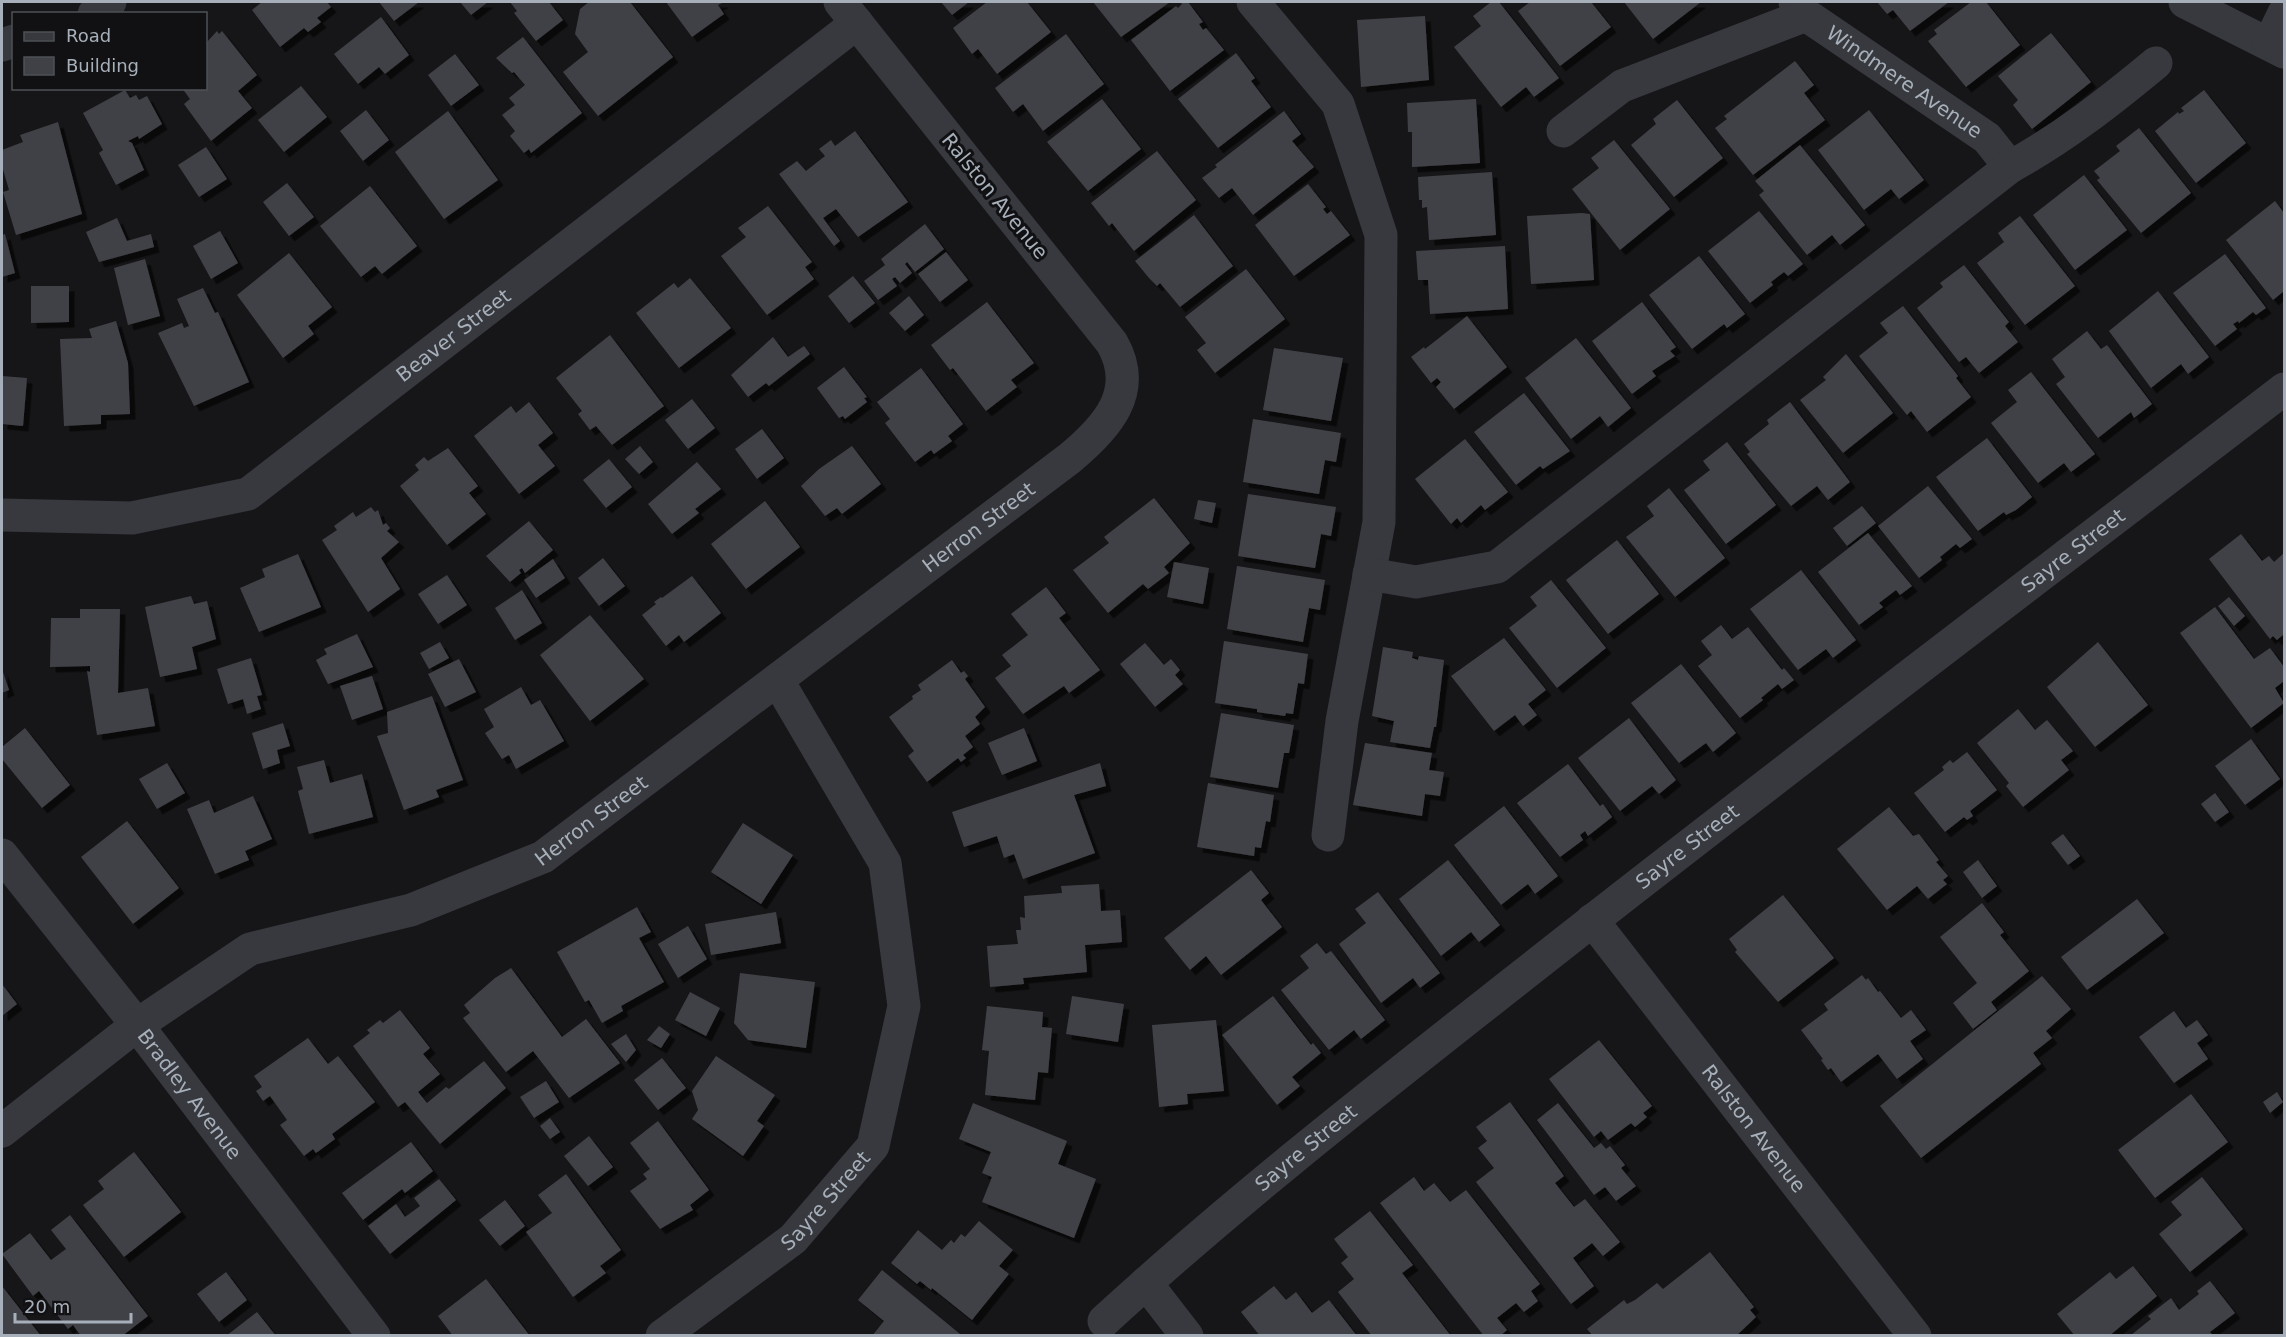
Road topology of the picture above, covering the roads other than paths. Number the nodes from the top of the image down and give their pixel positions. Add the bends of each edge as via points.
1 (110, 2) edge
2 (1253, 2) edge
3 (2185, 2) edge
4 (1800, 8) edge
5 (97, 12) edge
6 (848, 12) edge
7 (2284, 13) edge
8 (2277, 48) edge
9 (2156, 63) dead end
10 (1563, 131) dead end
11 (2010, 167) junction
12 (2284, 388) edge
13 (1119, 401) joint
14 (2, 515) edge
15 (1369, 574) junction
16 (778, 681) junction
17 (1328, 835) dead end
18 (2, 855) edge
19 (1592, 920) junction
20 (137, 1025) junction
21 (2, 1131) edge
22 (1146, 1283) junction
23 (1104, 1321) dead end
24 (374, 1335) edge
25 (662, 1335) edge
26 (1187, 1335) edge
27 (1915, 1335) edge

1 - 5 street
2 - 15 street via 1338,104 1381,235 1379,522
3 - 8 street
4 - 10 street via 1622,86
4 - 11 street, Windmere Avenue via 1987,138
6 - 13 street, Ralston Avenue via 1112,343 1121,370
6 - 14 street, Beaver Street via 248,494 132,518
7 - 8 street
9 - 11 street via 2088,118
11 - 15 street via 1497,567 1416,582
12 - 19 street, Sayre Street
13 - 16 street, Herron Street via 1107,422 1070,458
15 - 17 street via 1342,721
16 - 20 street, Herron Street via 543,857 411,910 250,950
16 - 25 street, Sayre Street via 885,863 904,1006 873,1146 793,1239
18 - 20 street, Bradley Avenue
19 - 22 street, Sayre Street via 1275,1172
19 - 27 street, Ralston Avenue
20 - 21 street, Herron Street
20 - 24 street, Bradley Avenue
22 - 23 street, Sayre Street
22 - 26 street

